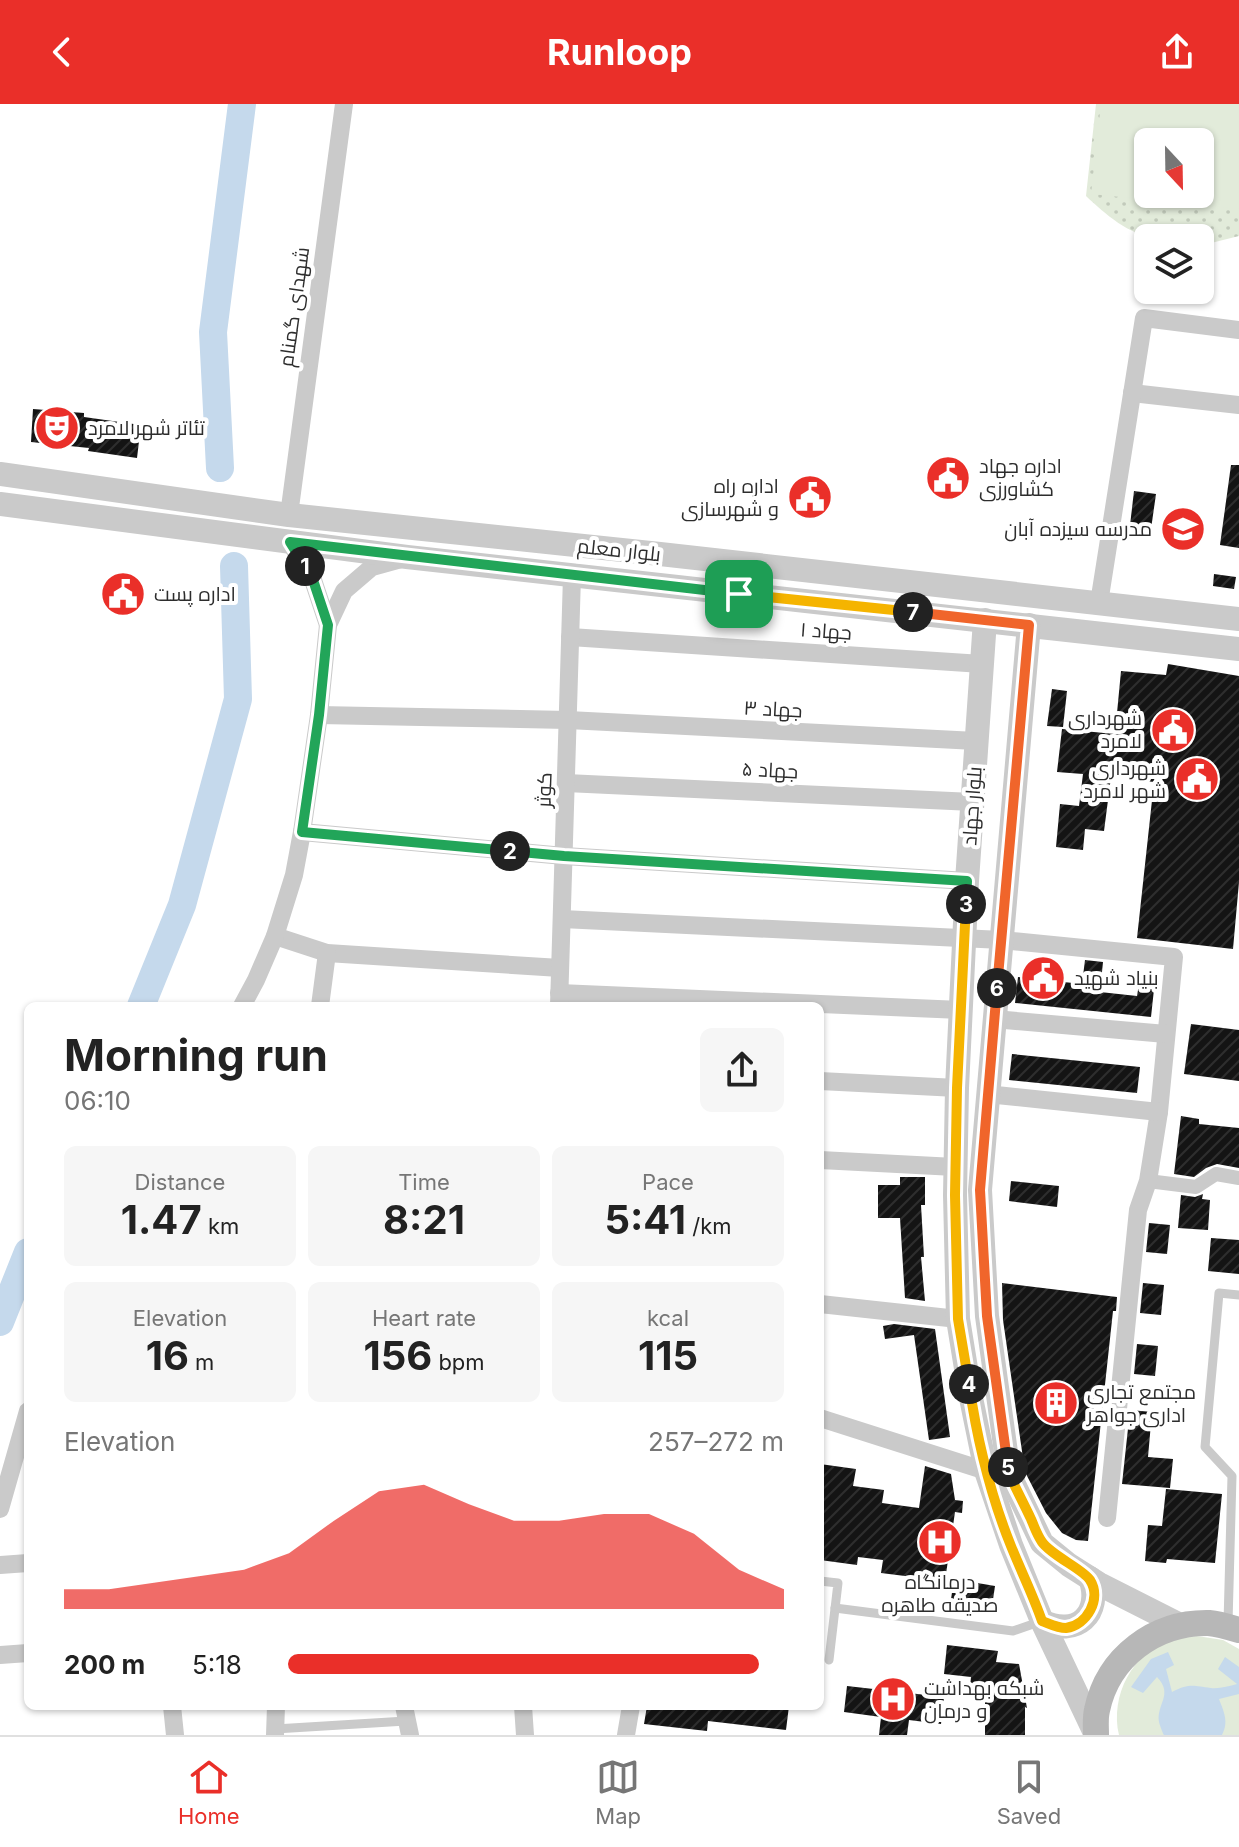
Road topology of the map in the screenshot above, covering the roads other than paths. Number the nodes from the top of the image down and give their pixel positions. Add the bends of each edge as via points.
1 (344, 104) edge
2 (1239, 330) edge
3 (1132, 393) junction
4 (1239, 405) edge
5 (0, 474) edge
6 (0, 504) edge
7 (289, 515) junction
8 (290, 542) junction
9 (407, 557) junction
10 (742, 563) junction
11 (572, 576) junction
12 (739, 594) junction
13 (1099, 603) junction
14 (1239, 619) edge
15 (985, 620) junction
16 (328, 625) junction
17 (1029, 625) junction
18 (570, 637) junction
19 (1239, 649) edge
20 (982, 672) junction
21 (1024, 684) junction
22 (319, 715) junction
23 (568, 720) junction
24 (976, 741) junction
25 (566, 783) junction
26 (973, 802) junction
27 (302, 832) junction
28 (564, 856) junction
29 (967, 881) junction
30 (562, 919) junction
31 (275, 936) junction
32 (965, 939) junction
33 (1002, 940) junction
34 (327, 953) junction
35 (560, 968) junction
36 (559, 999) edge
37 (244, 1002) edge
38 (321, 1002) edge
39 (669, 1002) edge
40 (824, 1006) edge
41 (961, 1010) junction
42 (994, 1019) junction
43 (1166, 1034) junction
44 (824, 1081) edge
45 (957, 1088) junction
46 (987, 1094) junction
47 (1159, 1112) junction
48 (824, 1160) edge
49 (955, 1167) junction
50 (1239, 1178) edge
51 (1148, 1181) junction
52 (1239, 1295) edge
53 (824, 1304) edge
54 (958, 1319) junction
55 (824, 1419) edge
56 (24, 1425) edge
57 (986, 1471) junction
58 (0, 1509) edge
59 (1107, 1518) dead end
60 (1235, 1533) edge
61 (24, 1563) edge
62 (0, 1565) edge
63 (1090, 1578) junction
64 (824, 1581) edge
65 (835, 1608) junction
66 (1042, 1621) junction
67 (1180, 1625) junction
68 (1229, 1625) edge
69 (24, 1653) edge
70 (0, 1655) edge
71 (829, 1660) dead end
72 (172, 1710) edge
73 (276, 1710) edge
74 (523, 1710) edge
75 (630, 1710) edge
76 (406, 1721) edge
77 (275, 1732) edge
78 (175, 1735) edge
79 (525, 1735) edge
80 (626, 1735) edge
81 (1096, 1735) edge

1 - 7 street, شهدای گمنام
2 - 3 street via 1144,318
3 - 4 street
3 - 13 street
5 - 7 street, بلوار معلم
6 - 8 street, بلوار معلم
7 - 10 street, بلوار معلم
8 - 9 street, بلوار معلم
8 - 16 street via 313,580
9 - 11 street, بلوار معلم
9 - 16 street via 372,567 344,591
10 - 12 street
10 - 13 street, بلوار معلم
11 - 12 street, بلوار معلم
11 - 18 street, کوثر
12 - 15 street, بلوار معلم
13 - 14 street, بلوار معلم
15 - 17 street, بلوار معلم
15 - 20 street, بلوار جهاد
16 - 22 street
17 - 19 street, بلوار معلم
17 - 21 street, بلوار جهاد
18 - 20 street, جهاد ۱
18 - 23 street, کوثر
20 - 21 street via 998,665 1010,667
20 - 24 street, بلوار جهاد
21 - 33 street, بلوار جهاد
22 - 23 street, جهاد ۳
22 - 27 street
23 - 24 street, جهاد ۳
23 - 25 street, کوثر
24 - 26 street, بلوار جهاد
25 - 26 street, جهاد ۵
25 - 28 street, کوثر
26 - 29 street, بلوار جهاد
27 - 28 street
27 - 31 street
28 - 29 street
28 - 30 street, کوثر
29 - 32 street, بلوار جهاد
30 - 32 street
30 - 35 street, کوثر
31 - 34 street
31 - 37 street
32 - 33 street
32 - 41 street, بلوار جهاد
33 - 42 street, بلوار جهاد
33 - 43 street via 1174,957
34 - 35 street
34 - 38 street
35 - 36 street, کوثر
36 - 39 street
40 - 41 street
41 - 45 street, بلوار جهاد
42 - 43 street
42 - 46 street, بلوار جهاد
43 - 47 street
44 - 45 street
45 - 49 street, بلوار جهاد
46 - 47 street
46 - 63 street, بلوار جهاد via 980,1190 987,1316 1009,1474 1042,1543
47 - 51 street
48 - 49 street
49 - 54 street, بلوار جهاد
50 - 51 street via 1216,1174 1196,1187
51 - 59 street via 1138,1210
52 - 60 lane via 1219,1293 1205,1447 1232,1476
53 - 54 street
54 - 57 street, بلوار جهاد
55 - 57 street
56 - 58 street
57 - 66 street, بلوار جهاد
60 - 68 lane
61 - 62 street
63 - 66 street via 1094,1603 1088,1615 1067,1628
63 - 67 street, بلوار جهاد
64 - 65 lane via 838,1583
65 - 66 lane via 1013,1631
65 - 71 lane
66 - 81 street, بلوار جهاد
67 - 68 main road
67 - 81 main road via 1150,1636 1125,1656 1106,1682 1096,1712
69 - 70 street
72 - 78 street
73 - 77 street
74 - 79 street
75 - 80 street
76 - 77 lane

